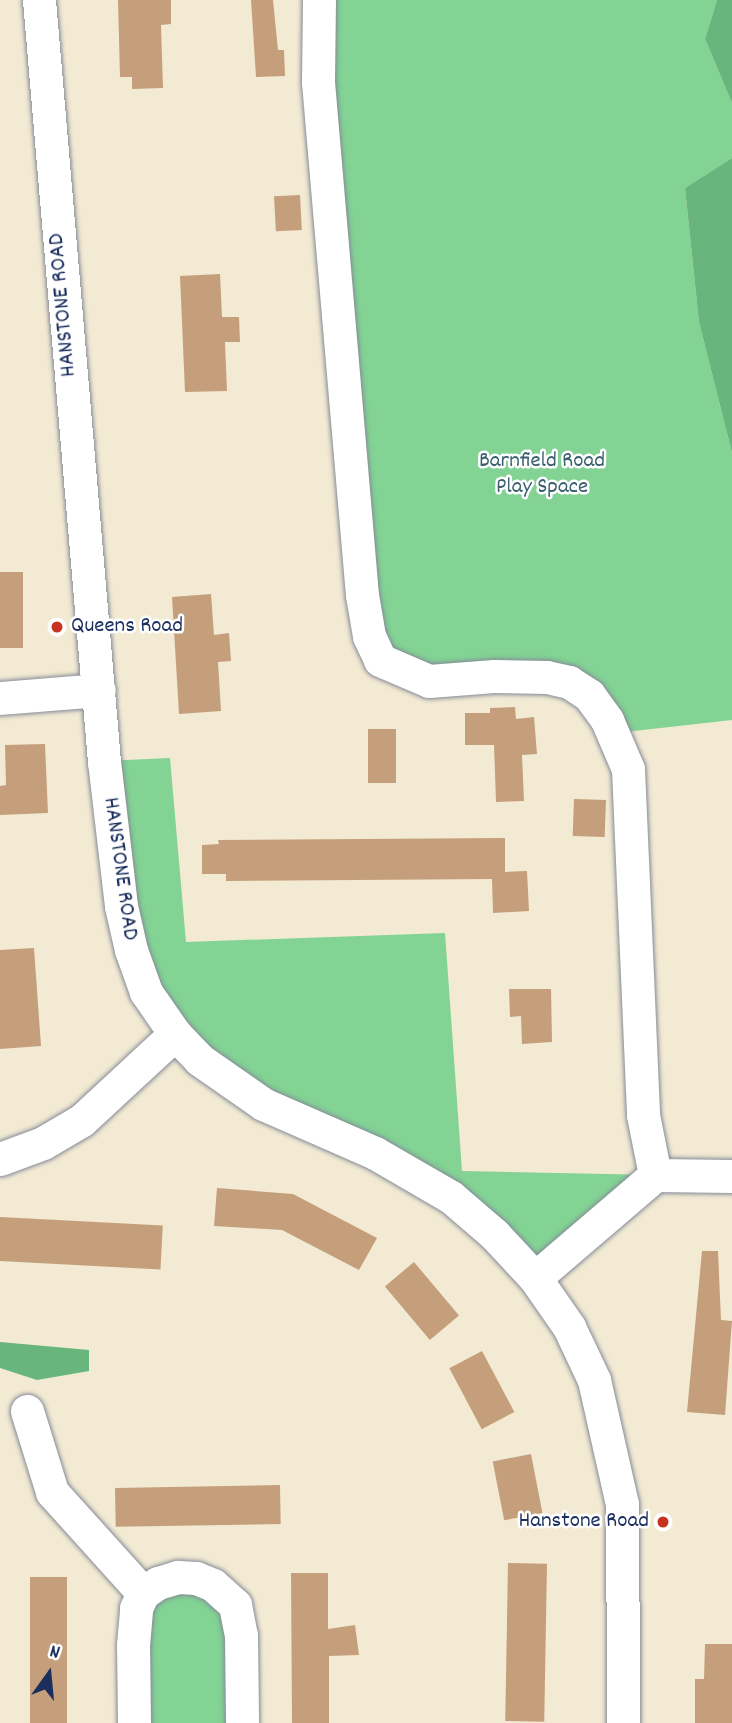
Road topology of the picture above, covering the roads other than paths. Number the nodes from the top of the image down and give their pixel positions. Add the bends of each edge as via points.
1 (39, 0) edge
2 (319, 0) edge
3 (99, 690) junction
4 (0, 698) edge
5 (175, 1034) junction
6 (0, 1159) edge
7 (655, 1175) junction
8 (732, 1176) edge
9 (535, 1278) junction
10 (27, 1411) dead end
11 (143, 1593) junction
12 (134, 1723) edge
13 (242, 1723) edge
14 (622, 1723) edge

1 - 3 street, HANSTONE ROAD
2 - 7 street via 321,122 369,636 380,660 429,681 494,676 569,682 589,695 607,720 628,769 643,1115
3 - 4 street
3 - 5 street, HANSTONE ROAD via 126,928 146,992
5 - 6 street via 82,1120 43,1143
5 - 9 street, HANSTONE ROAD via 200,1060 263,1104 375,1153 443,1192 494,1234
7 - 8 street
7 - 9 street
9 - 14 street, HANSTONE ROAD via 569,1327 594,1380 622,1504
10 - 11 street via 52,1492
11 - 12 street via 133,1623
11 - 13 street via 178,1577 196,1578 225,1593 235,1605 241,1635

